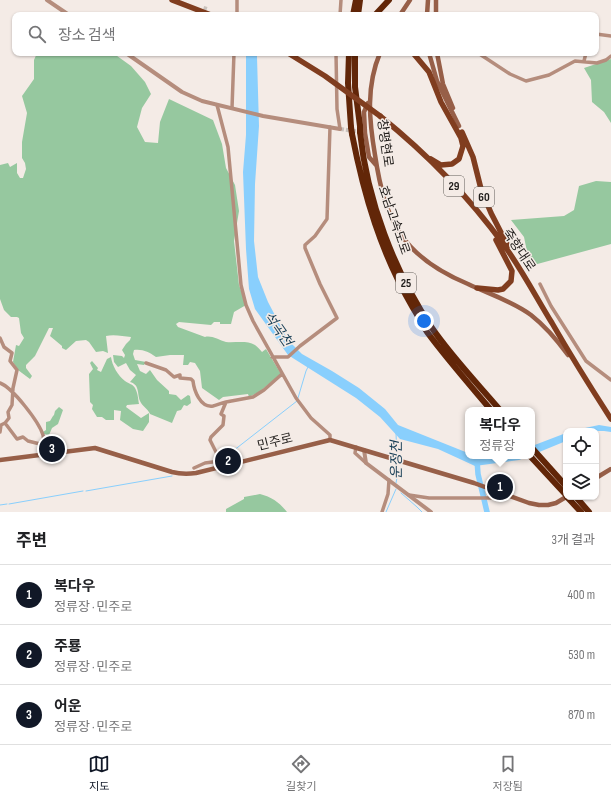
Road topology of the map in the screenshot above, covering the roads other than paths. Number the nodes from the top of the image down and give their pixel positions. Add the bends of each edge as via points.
1 (47, 0) edge
2 (172, 0) edge
3 (237, 0) edge
4 (341, 0) edge
5 (352, 0) edge
6 (356, 0) edge
7 (360, 0) edge
8 (389, 0) edge
9 (410, 0) edge
10 (428, 0) edge
11 (436, 0) edge
12 (65, 12) edge
13 (203, 12) edge
14 (237, 12) edge
15 (340, 12) edge
16 (352, 12) edge
17 (353, 12) edge
18 (358, 12) edge
19 (379, 12) edge
20 (402, 12) edge
21 (427, 12) edge
22 (436, 12) edge
23 (599, 34) edge
24 (611, 36) edge
25 (130, 56) edge
26 (234, 56) edge
27 (293, 56) edge
28 (336, 56) edge
29 (349, 56) edge
30 (355, 56) edge
31 (359, 56) edge
32 (379, 56) edge
33 (416, 56) edge
34 (430, 56) edge
35 (438, 56) edge
36 (483, 56) edge
37 (585, 56) edge
38 (611, 56) edge
39 (584, 61) junction
40 (357, 103) junction
41 (218, 105) junction
42 (232, 108) junction
43 (459, 126) junction
44 (330, 127) junction
45 (340, 129) joint
46 (419, 149) junction
47 (487, 224) junction
48 (518, 265) junction
49 (540, 284) dead end
50 (477, 288) junction
51 (0, 338) edge
52 (272, 357) junction
53 (146, 363) dead end
54 (576, 365) junction
55 (282, 374) junction
56 (611, 380) edge
57 (0, 383) edge
58 (13, 392) junction
59 (226, 402) junction
60 (488, 407) edge
61 (497, 407) edge
62 (611, 419) edge
63 (5, 423) junction
64 (0, 432) edge
65 (330, 440) junction
66 (44, 445) junction
67 (356, 447) junction
68 (364, 450) junction
69 (535, 453) edge
70 (46, 454) junction
71 (534, 459) edge
72 (0, 460) edge
73 (220, 461) junction
74 (366, 463) junction
75 (223, 466) junction
76 (543, 466) junction
77 (194, 468) dead end
78 (611, 469) edge
79 (599, 476) edge
80 (390, 481) junction
81 (563, 486) edge
82 (408, 494) junction
83 (505, 494) junction
84 (563, 498) edge
85 (576, 501) edge
86 (382, 512) edge
87 (431, 512) edge
88 (581, 512) edge
89 (589, 512) edge

1 - 12 street
2 - 13 main road
3 - 14 street
4 - 15 street
5 - 16 highway
6 - 17 highway
7 - 18 highway
8 - 19 highway
9 - 20 main road
10 - 21 main road
11 - 22 main road
23 - 24 street
25 - 41 street via 182,92
26 - 42 street
27 - 46 main road, 죽향대로 / 29, bridge via 380,116
28 - 45 street
29 - 60 highway, 호남고속도로 / 25, bridge via 352,134 369,209 385,251 403,290 427,331
30 - 40 highway, 호남고속도로 / 25
31 - 40 highway
32 - 50 main road, 창평현로 via 372,80 371,133 387,210 400,234 422,259 447,276
33 - 46 main road via 429,72 463,146 459,159 446,165 434,161
34 - 43 main road, 60 via 437,81
35 - 43 main road via 443,84
36 - 39 street via 526,81 549,75 575,61
37 - 39 street
38 - 39 street via 598,63
40 - 61 highway, 호남고속도로 / 25 via 362,156 374,204 395,258 432,327
41 - 42 street
41 - 52 street via 228,147 241,285 253,322
42 - 44 street
43 - 48 main road, 60 via 474,157 481,188 491,213
44 - 45 street
44 - 52 street via 327,219 305,248 337,318 288,357
46 - 47 main road, 죽향대로 / 29
47 - 48 main road, 죽향대로 / 29
47 - 50 main road via 511,266 512,276 508,286 503,289
48 - 54 main road, 죽향대로 / 29
49 - 56 street via 586,362
50 - 54 main road, 창평현로 via 506,300 531,315 548,330
51 - 58 street via 4,347 12,353 10,361 17,370
52 - 55 street
53 - 59 street via 166,370 174,377 180,375 180,378 193,380 195,392 207,405
54 - 62 main road, 죽향대로 / 29
55 - 59 street via 253,397
55 - 65 street via 311,418 330,435
57 - 58 street
58 - 63 street via 9,418
58 - 66 street via 37,423
59 - 73 street via 221,414 224,416 223,425 210,440
63 - 64 street via 1,425
63 - 66 street via 17,439 23,437
65 - 67 main road, 민주로
65 - 75 main road, 민주로
66 - 70 street
67 - 68 main road, 민주로
67 - 74 street via 355,453
68 - 74 street
68 - 83 main road, 민주로
69 - 76 highway
70 - 72 main road, 민주로
70 - 75 main road, 민주로 via 95,448 179,474 196,473
71 - 76 highway
73 - 75 street
73 - 77 street
74 - 80 street
76 - 81 highway
78 - 79 main road
80 - 82 street
80 - 86 street
82 - 83 street via 429,498 504,498
82 - 87 street
83 - 84 main road, 민주로 via 539,505 556,503
85 - 88 highway
85 - 89 highway

